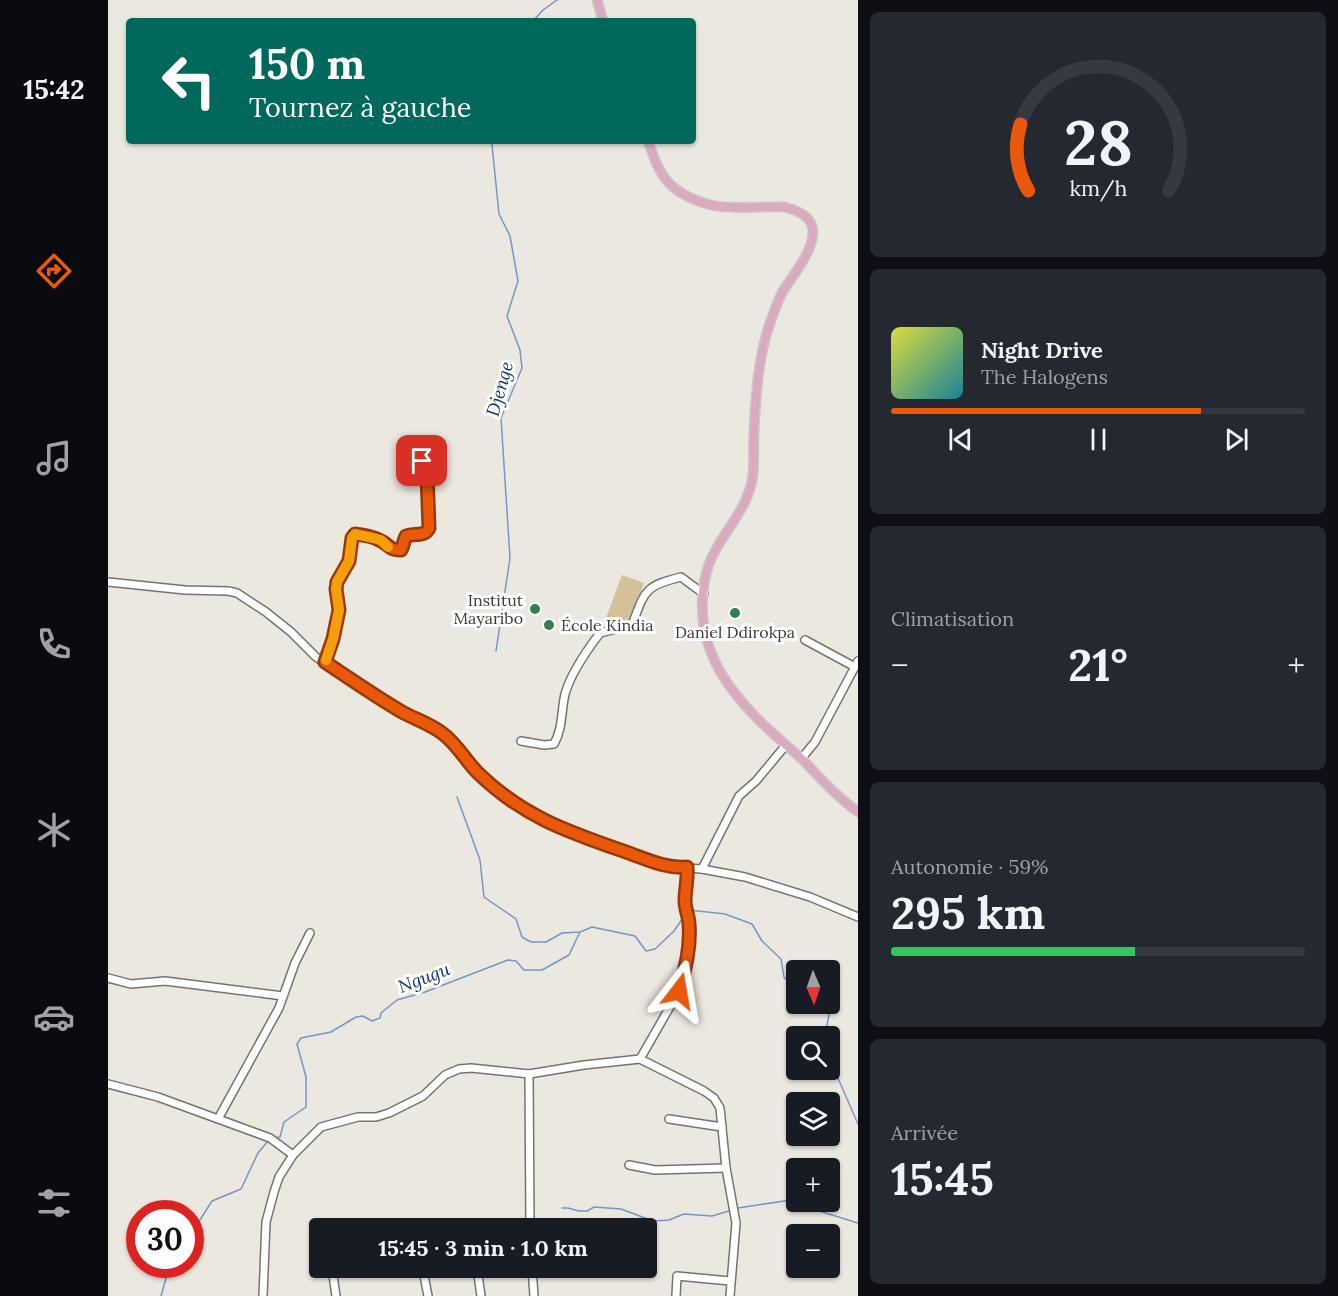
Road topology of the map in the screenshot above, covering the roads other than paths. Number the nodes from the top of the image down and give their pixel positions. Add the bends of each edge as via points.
1 (597, 0) edge
2 (602, 18) edge
3 (649, 144) edge
4 (423, 442) dead end
5 (108, 582) edge
6 (704, 594) junction
7 (805, 640) dead end
8 (325, 662) junction
9 (856, 664) edge
10 (521, 741) dead end
11 (786, 745) junction
12 (801, 759) junction
13 (858, 812) edge
14 (687, 867) junction
15 (702, 869) junction
16 (858, 917) edge
17 (310, 933) dead end
18 (108, 978) edge
19 (284, 996) junction
20 (640, 1059) junction
21 (529, 1074) junction
22 (108, 1084) edge
23 (218, 1119) junction
24 (669, 1119) dead end
25 (722, 1127) junction
26 (293, 1155) junction
27 (629, 1165) dead end
28 (726, 1168) junction
29 (530, 1218) edge
30 (333, 1278) edge
31 (425, 1278) edge
32 (478, 1278) edge
33 (533, 1278) edge
34 (730, 1281) junction
35 (263, 1296) edge
36 (336, 1296) edge
37 (428, 1296) edge
38 (481, 1296) edge
39 (534, 1296) edge
40 (676, 1296) edge
41 (730, 1296) edge

1 - 2 main road
3 - 6 main road via 666,180 691,198 712,206 786,207 801,213 812,225 808,249 783,292 765,338 747,500 713,555
4 - 8 street via 429,528 424,534 406,536 401,550 355,534 349,561 337,582 339,610
5 - 8 street via 237,593
6 - 10 street via 681,577 649,589 632,625 600,633 582,657 566,693 560,734 554,744
6 - 11 main road via 702,612 712,659 739,699
7 - 9 street
8 - 14 street via 412,718 440,731 455,743 477,772 518,806 585,838 670,867
9 - 12 street via 815,742
11 - 12 main road
11 - 15 street via 739,795
12 - 13 main road
14 - 15 street
14 - 20 street via 684,902 690,938 679,991
15 - 16 street via 755,880
17 - 19 street
18 - 19 street via 131,984 165,981
19 - 23 street
20 - 21 street
20 - 25 street via 714,1098 720,1108
21 - 26 street via 459,1069 445,1075 423,1096 389,1113 321,1127
21 - 29 street
22 - 23 street
23 - 26 street via 270,1138
24 - 25 street
25 - 28 street
26 - 35 street via 279,1177 266,1222
27 - 28 street via 655,1170
28 - 34 street via 736,1223
30 - 36 street
31 - 37 street
32 - 38 street
33 - 39 street
34 - 40 street via 677,1276
34 - 41 street

